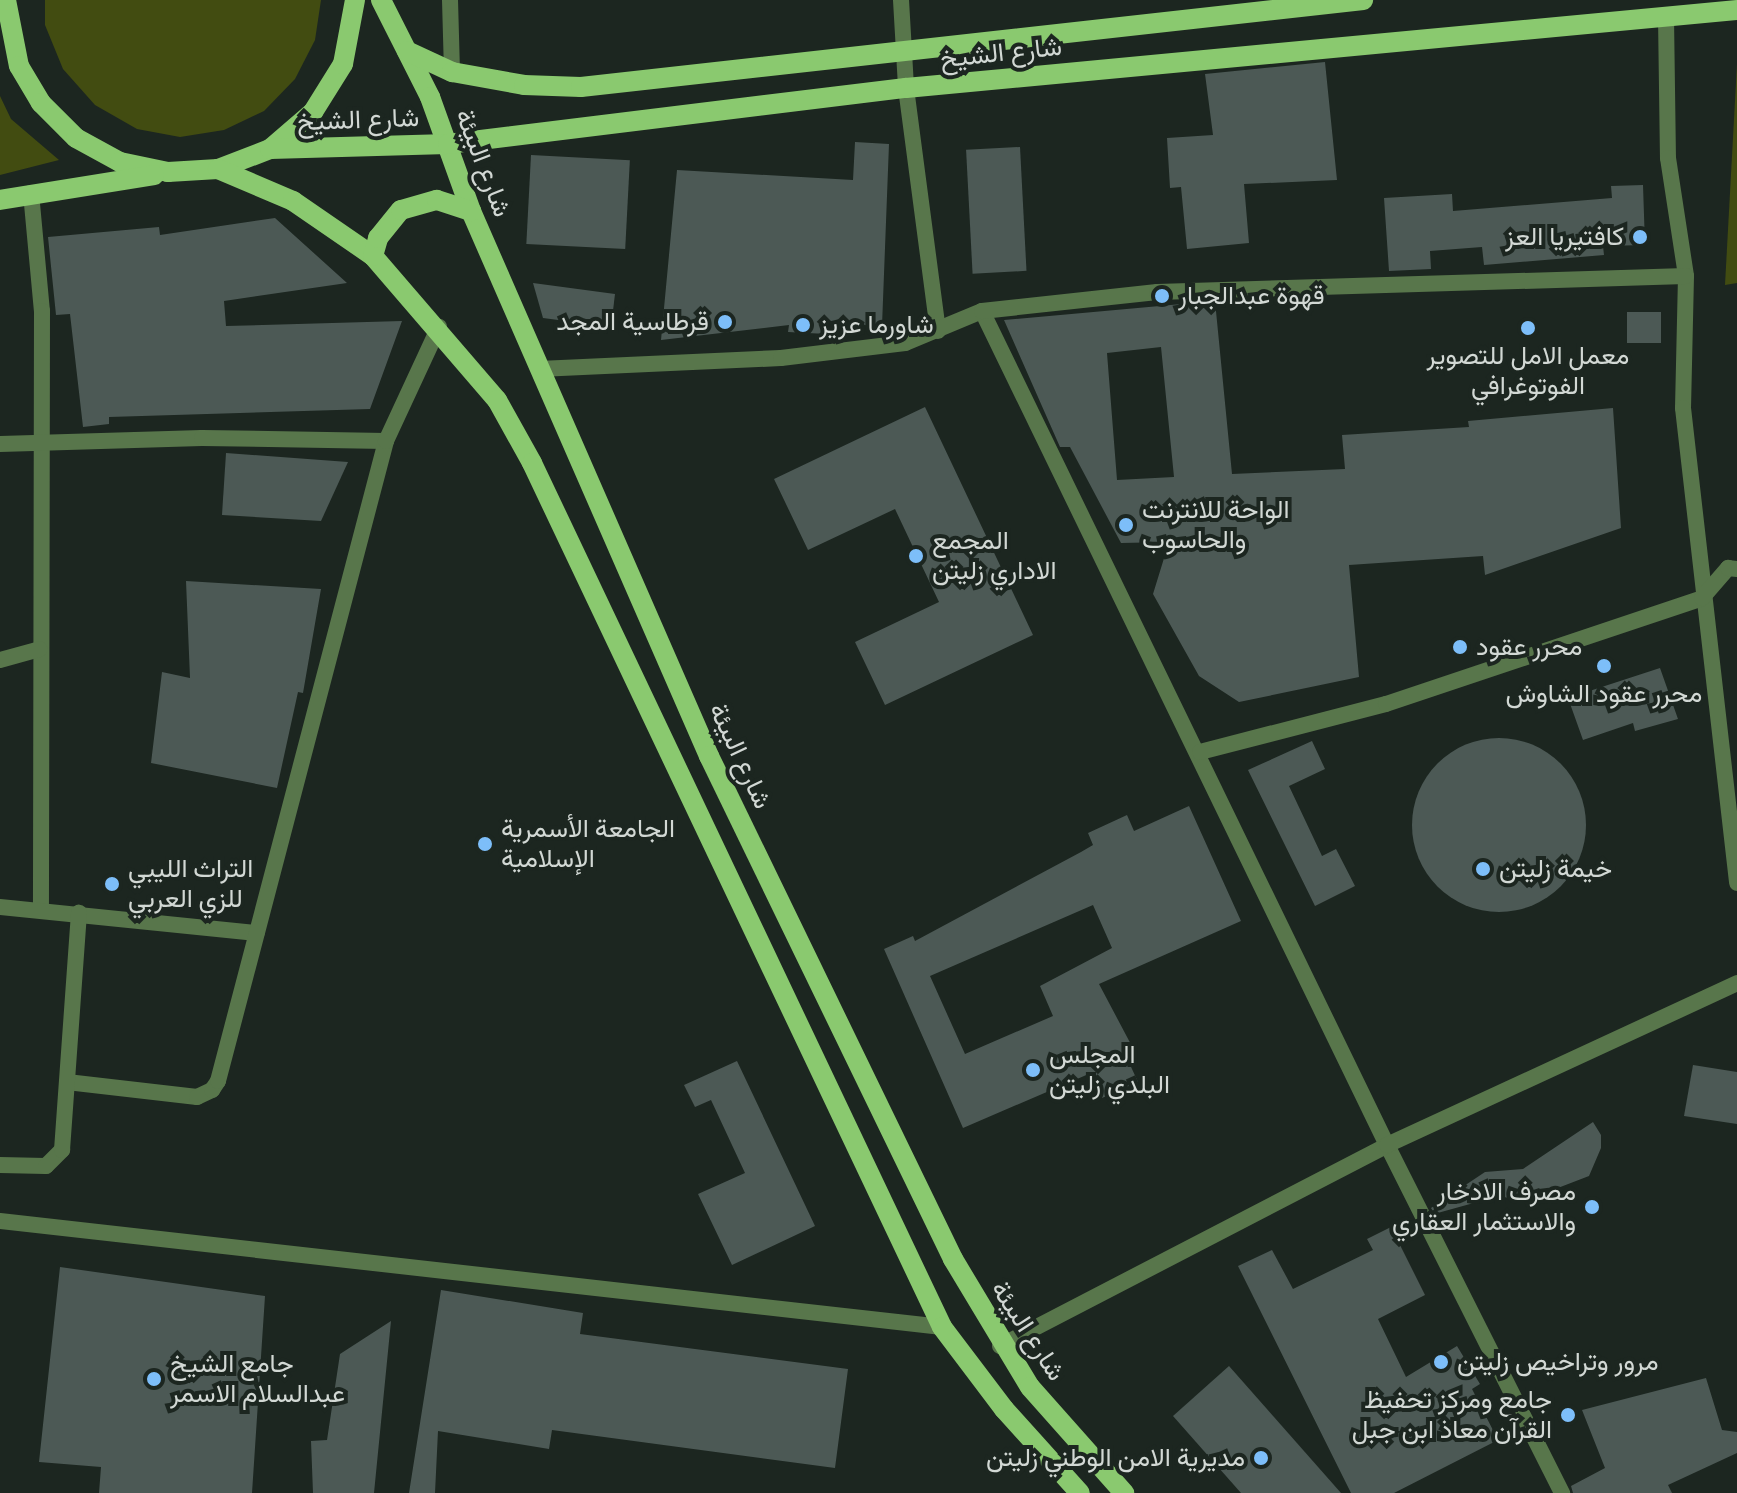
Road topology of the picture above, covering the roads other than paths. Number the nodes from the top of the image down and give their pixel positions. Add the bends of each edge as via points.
1 (6, 0) edge
2 (355, 0) edge
3 (381, 0) edge
4 (450, 0) edge
5 (901, 0) edge
6 (1363, 0) edge
7 (1737, 10) edge
8 (1666, 17) junction
9 (904, 50) junction
10 (407, 51) junction
11 (452, 72) junction
12 (906, 88) junction
13 (448, 144) junction
14 (270, 149) junction
15 (218, 169) junction
16 (168, 172) junction
17 (31, 193) junction
18 (0, 200) edge
19 (471, 211) junction
20 (373, 256) junction
21 (1686, 276) junction
22 (982, 311) junction
23 (439, 327) junction
24 (938, 331) junction
25 (539, 369) junction
26 (386, 441) junction
27 (42, 443) junction
28 (0, 444) edge
29 (1737, 569) edge
30 (1702, 598) junction
31 (40, 649) junction
32 (0, 660) edge
33 (1200, 752) junction
34 (709, 756) junction
35 (678, 769) junction
36 (1737, 883) edge
37 (0, 907) edge
38 (41, 909) junction
39 (79, 913) junction
40 (257, 933) junction
41 (1737, 983) edge
42 (67, 1082) junction
43 (1387, 1145) junction
44 (0, 1165) edge
45 (0, 1221) edge
46 (942, 1327) junction
47 (1000, 1346) junction
48 (1080, 1493) edge
49 (1124, 1493) edge
50 (1562, 1493) edge

1 - 16 main road via 19,66 41,103 76,138 120,162
2 - 14 main road via 343,64 313,112
3 - 10 main road, شارع البيئة
4 - 11 street
5 - 9 street
6 - 9 main road, شارع الشيخ
7 - 8 main road, شارع الشيخ
8 - 12 main road, شارع الشيخ
8 - 21 street via 1668,158
9 - 11 main road, شارع الشيخ via 581,87 524,85
9 - 12 street
10 - 11 main road, شارع الشيخ
10 - 13 main road, شارع البيئة
12 - 13 main road, شارع الشيخ
12 - 24 street
13 - 14 main road, شارع الشيخ
13 - 19 main road, شارع البيئة
14 - 15 main road
15 - 16 main road
15 - 20 main road via 293,201
16 - 17 main road
17 - 18 main road
17 - 27 street via 42,311
19 - 20 main road via 446,202 418,202 387,222
19 - 25 main road, شارع البيئة
20 - 23 main road
21 - 22 street via 1157,292
21 - 30 street via 1683,408
22 - 24 street
22 - 33 street via 1103,566
23 - 26 street
23 - 35 main road via 497,400 532,463
24 - 25 street via 905,343 781,358
25 - 34 main road, شارع البيئة
26 - 27 street via 202,438
26 - 40 street
27 - 28 street
27 - 31 street
29 - 30 street via 1728,568
30 - 33 street via 1386,704
30 - 36 street
31 - 32 street
31 - 38 street
33 - 43 street
34 - 35 main road
34 - 47 main road, شارع البيئة
35 - 46 main road
37 - 38 street
38 - 39 street
39 - 40 street
39 - 42 street
40 - 42 street via 212,1090 188,1097
41 - 43 street
42 - 44 street via 57,1158 32,1169
43 - 47 street
43 - 50 street
45 - 46 street
46 - 48 main road via 1004,1409
47 - 49 main road, شارع البيئة

